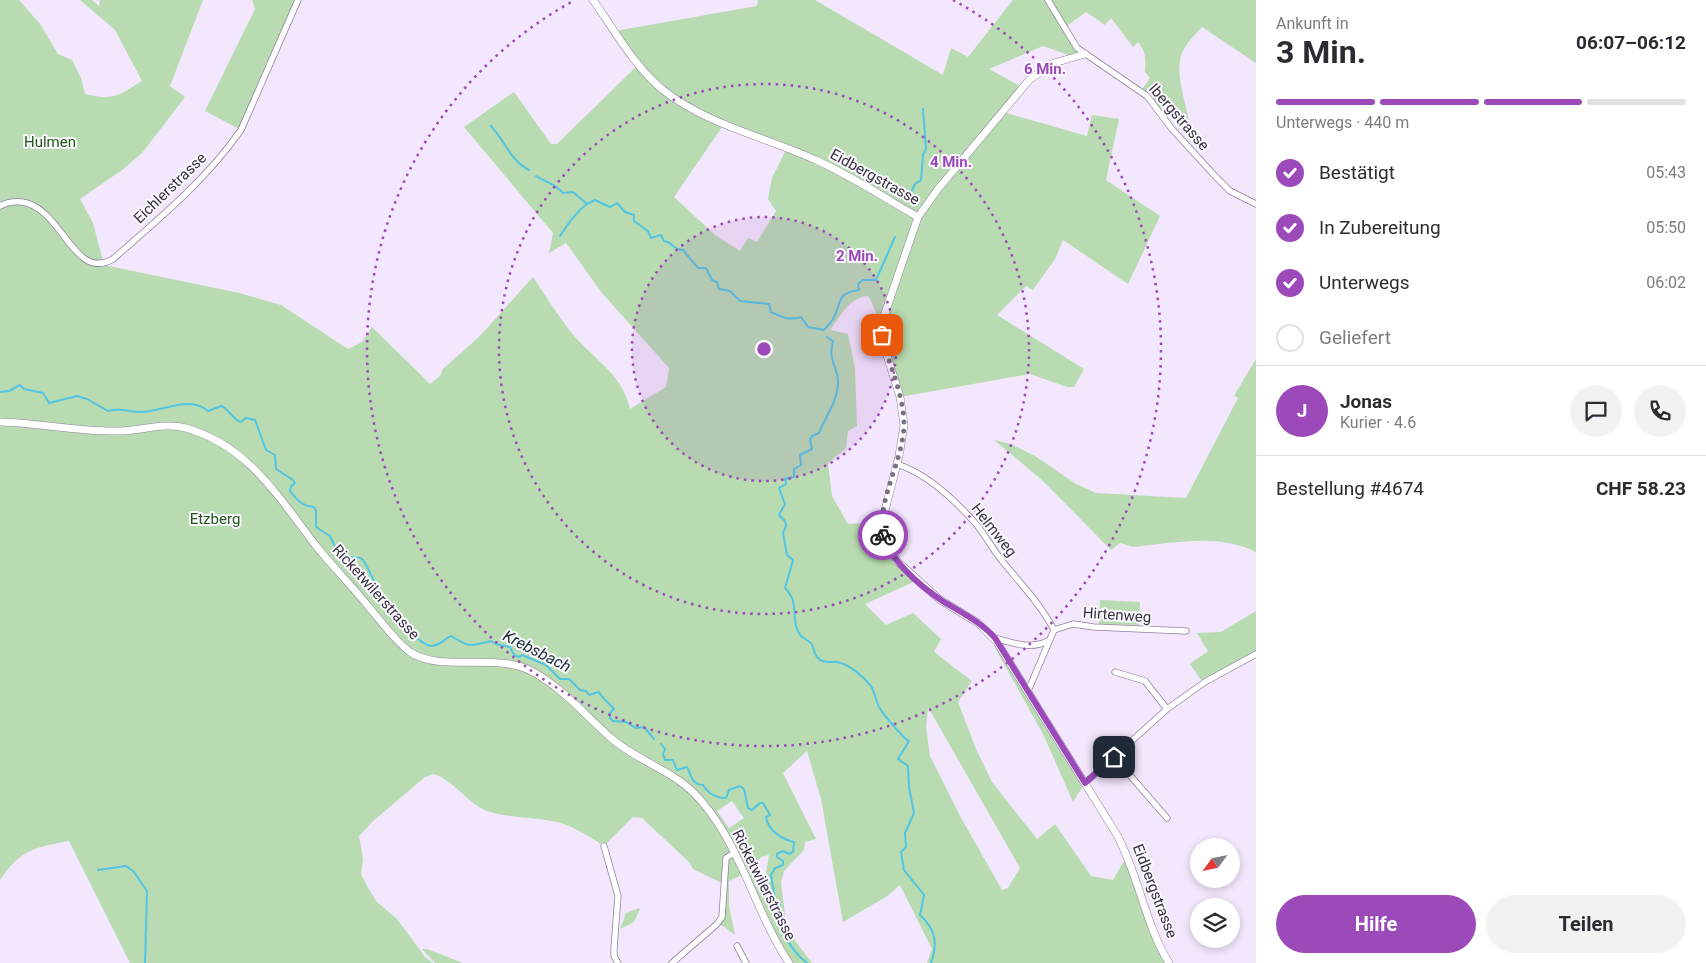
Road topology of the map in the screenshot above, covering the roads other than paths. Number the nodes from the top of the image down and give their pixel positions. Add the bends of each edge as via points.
1 (298, 0) edge
2 (594, 0) edge
3 (1048, 0) edge
4 (1085, 54) junction
5 (1256, 204) edge
6 (0, 206) edge
7 (918, 217) junction
8 (0, 422) edge
9 (897, 464) junction
10 (1054, 630) junction
11 (1186, 631) dead end
12 (995, 638) junction
13 (1048, 641) junction
14 (1256, 654) edge
15 (1115, 672) dead end
16 (1028, 691) junction
17 (1167, 709) junction
18 (1114, 757) junction
19 (1085, 783) junction
20 (1167, 818) dead end
21 (604, 846) dead end
22 (734, 853) junction
23 (737, 946) dead end
24 (618, 963) edge
25 (672, 963) edge
26 (746, 963) edge
27 (789, 963) edge
28 (1169, 963) edge

1 - 6 street, Eichlerstrasse via 241,130 182,196 113,259 103,265 92,264 82,258 44,211 30,203 14,201
2 - 7 street, Eidbergstrasse via 638,65 681,103 709,118 819,161
3 - 4 street, Ibergstrasse via 1077,48
4 - 5 street, Ibergstrasse via 1147,96 1172,129 1230,191
4 - 7 street via 1054,63 1030,79
7 - 9 street, Eidbergstrasse via 882,322 884,346 900,398 904,425
8 - 22 street, Ricketwilerstrasse via 122,432 161,426 183,427 214,438 241,455 256,470 329,562 408,650 431,660 512,664 540,676 615,742 672,776 693,793
9 - 10 street, Helmweg via 921,474 977,525
9 - 12 street, Eidbergstrasse via 882,522 889,552 939,599 978,623
10 - 11 street, Hirtenweg via 1073,624
10 - 13 street
12 - 13 street via 1021,645 1041,645
12 - 16 street, Eidbergstrasse
13 - 16 street
14 - 17 street via 1204,682
15 - 17 street via 1145,681
16 - 19 street, Eidbergstrasse
17 - 18 street
18 - 19 street
18 - 20 street
19 - 28 street, Eidbergstrasse via 1128,854 1159,944
21 - 24 street via 618,896 614,956
22 - 25 street via 726,858 722,917
22 - 27 street, Ricketwilerstrasse
23 - 26 street

